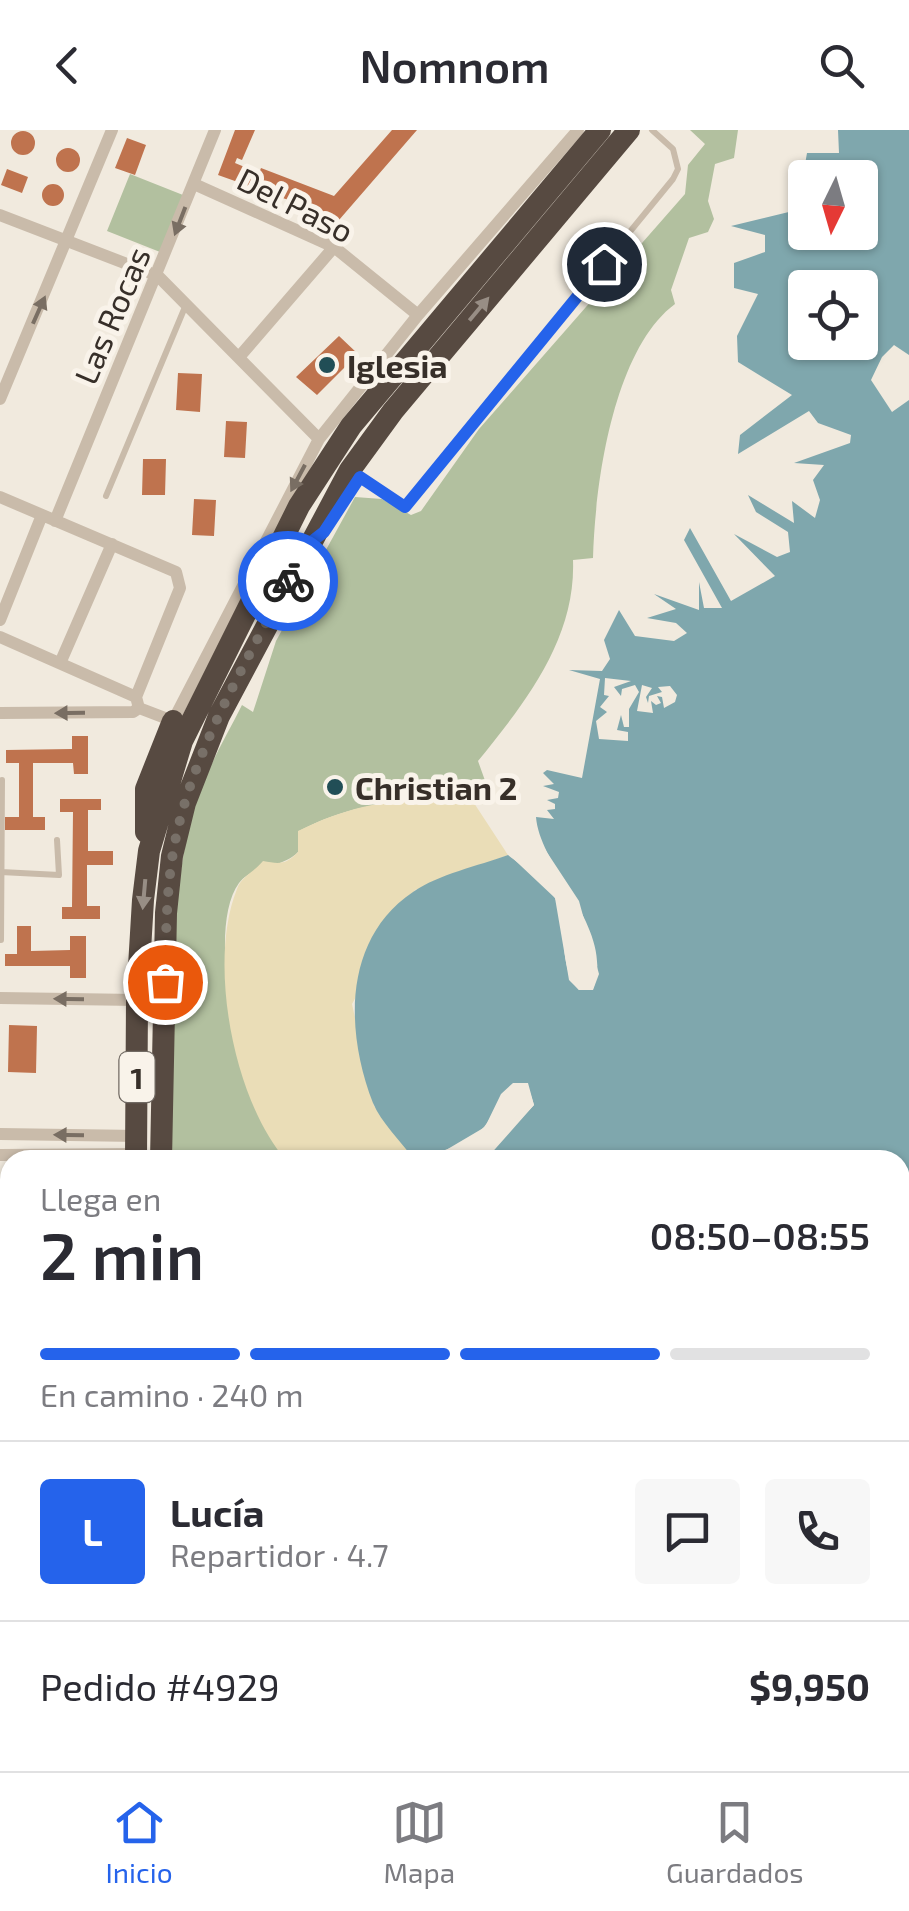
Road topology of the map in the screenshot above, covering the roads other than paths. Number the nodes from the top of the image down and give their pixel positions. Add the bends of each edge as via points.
1 (112, 130) edge
2 (216, 130) edge
3 (578, 130) edge
4 (600, 130) edge
5 (628, 130) edge
6 (652, 130) edge
7 (194, 184) junction
8 (0, 215) edge
9 (69, 242) junction
10 (334, 247) junction
11 (158, 276) junction
12 (188, 302) junction
13 (418, 315) junction
14 (240, 356) junction
15 (378, 393) junction
16 (0, 399) edge
17 (318, 438) junction
18 (355, 473) junction
19 (106, 496) dead end
20 (0, 497) edge
21 (49, 518) junction
22 (112, 544) junction
23 (0, 582) edge
24 (14, 588) junction
25 (0, 620) edge
26 (0, 637) edge
27 (61, 661) junction
28 (138, 702) junction
29 (0, 713) edge
30 (173, 721) junction
31 (2, 780) edge
32 (57, 840) dead end
33 (149, 851) junction
34 (0, 872) edge
35 (0, 940) edge
36 (0, 998) edge
37 (137, 1000) junction
38 (0, 1134) edge
39 (149, 1150) edge

1 - 9 street
2 - 7 street, Las Rocas
3 - 13 street
4 - 15 highway, 1
18 -> 5 highway, 1 via 393,412
6 - 18 lane via 673,149 673,179 405,507
7 - 10 street, Del Paso
7 -> 11 street, Las Rocas
8 - 9 street
9 - 11 street
16 -> 9 street
10 - 13 street, Del Paso
10 - 14 street
11 - 12 street
11 - 21 street, Las Rocas
12 - 14 street
12 - 19 lane
13 - 17 street
14 - 17 street
15 - 18 highway via 345,452
15 - 33 highway, 1 via 300,506 182,742
17 -> 30 street
18 - 39 highway, 1 via 306,546 219,716 185,803 166,913
20 - 21 street
21 - 22 street
21 - 24 street, Las Rocas
22 - 27 street
22 - 28 street via 176,572 180,580
23 - 24 street
24 - 25 street, Las Rocas
26 - 27 street
27 - 28 street
28 -> 29 street via 133,712
28 - 30 street
30 - 33 highway via 146,790
31 - 34 lane
32 - 34 lane via 59,874
33 -> 37 highway, 1
34 - 35 lane
37 -> 36 street
37 - 39 highway, 1
39 -> 38 street

